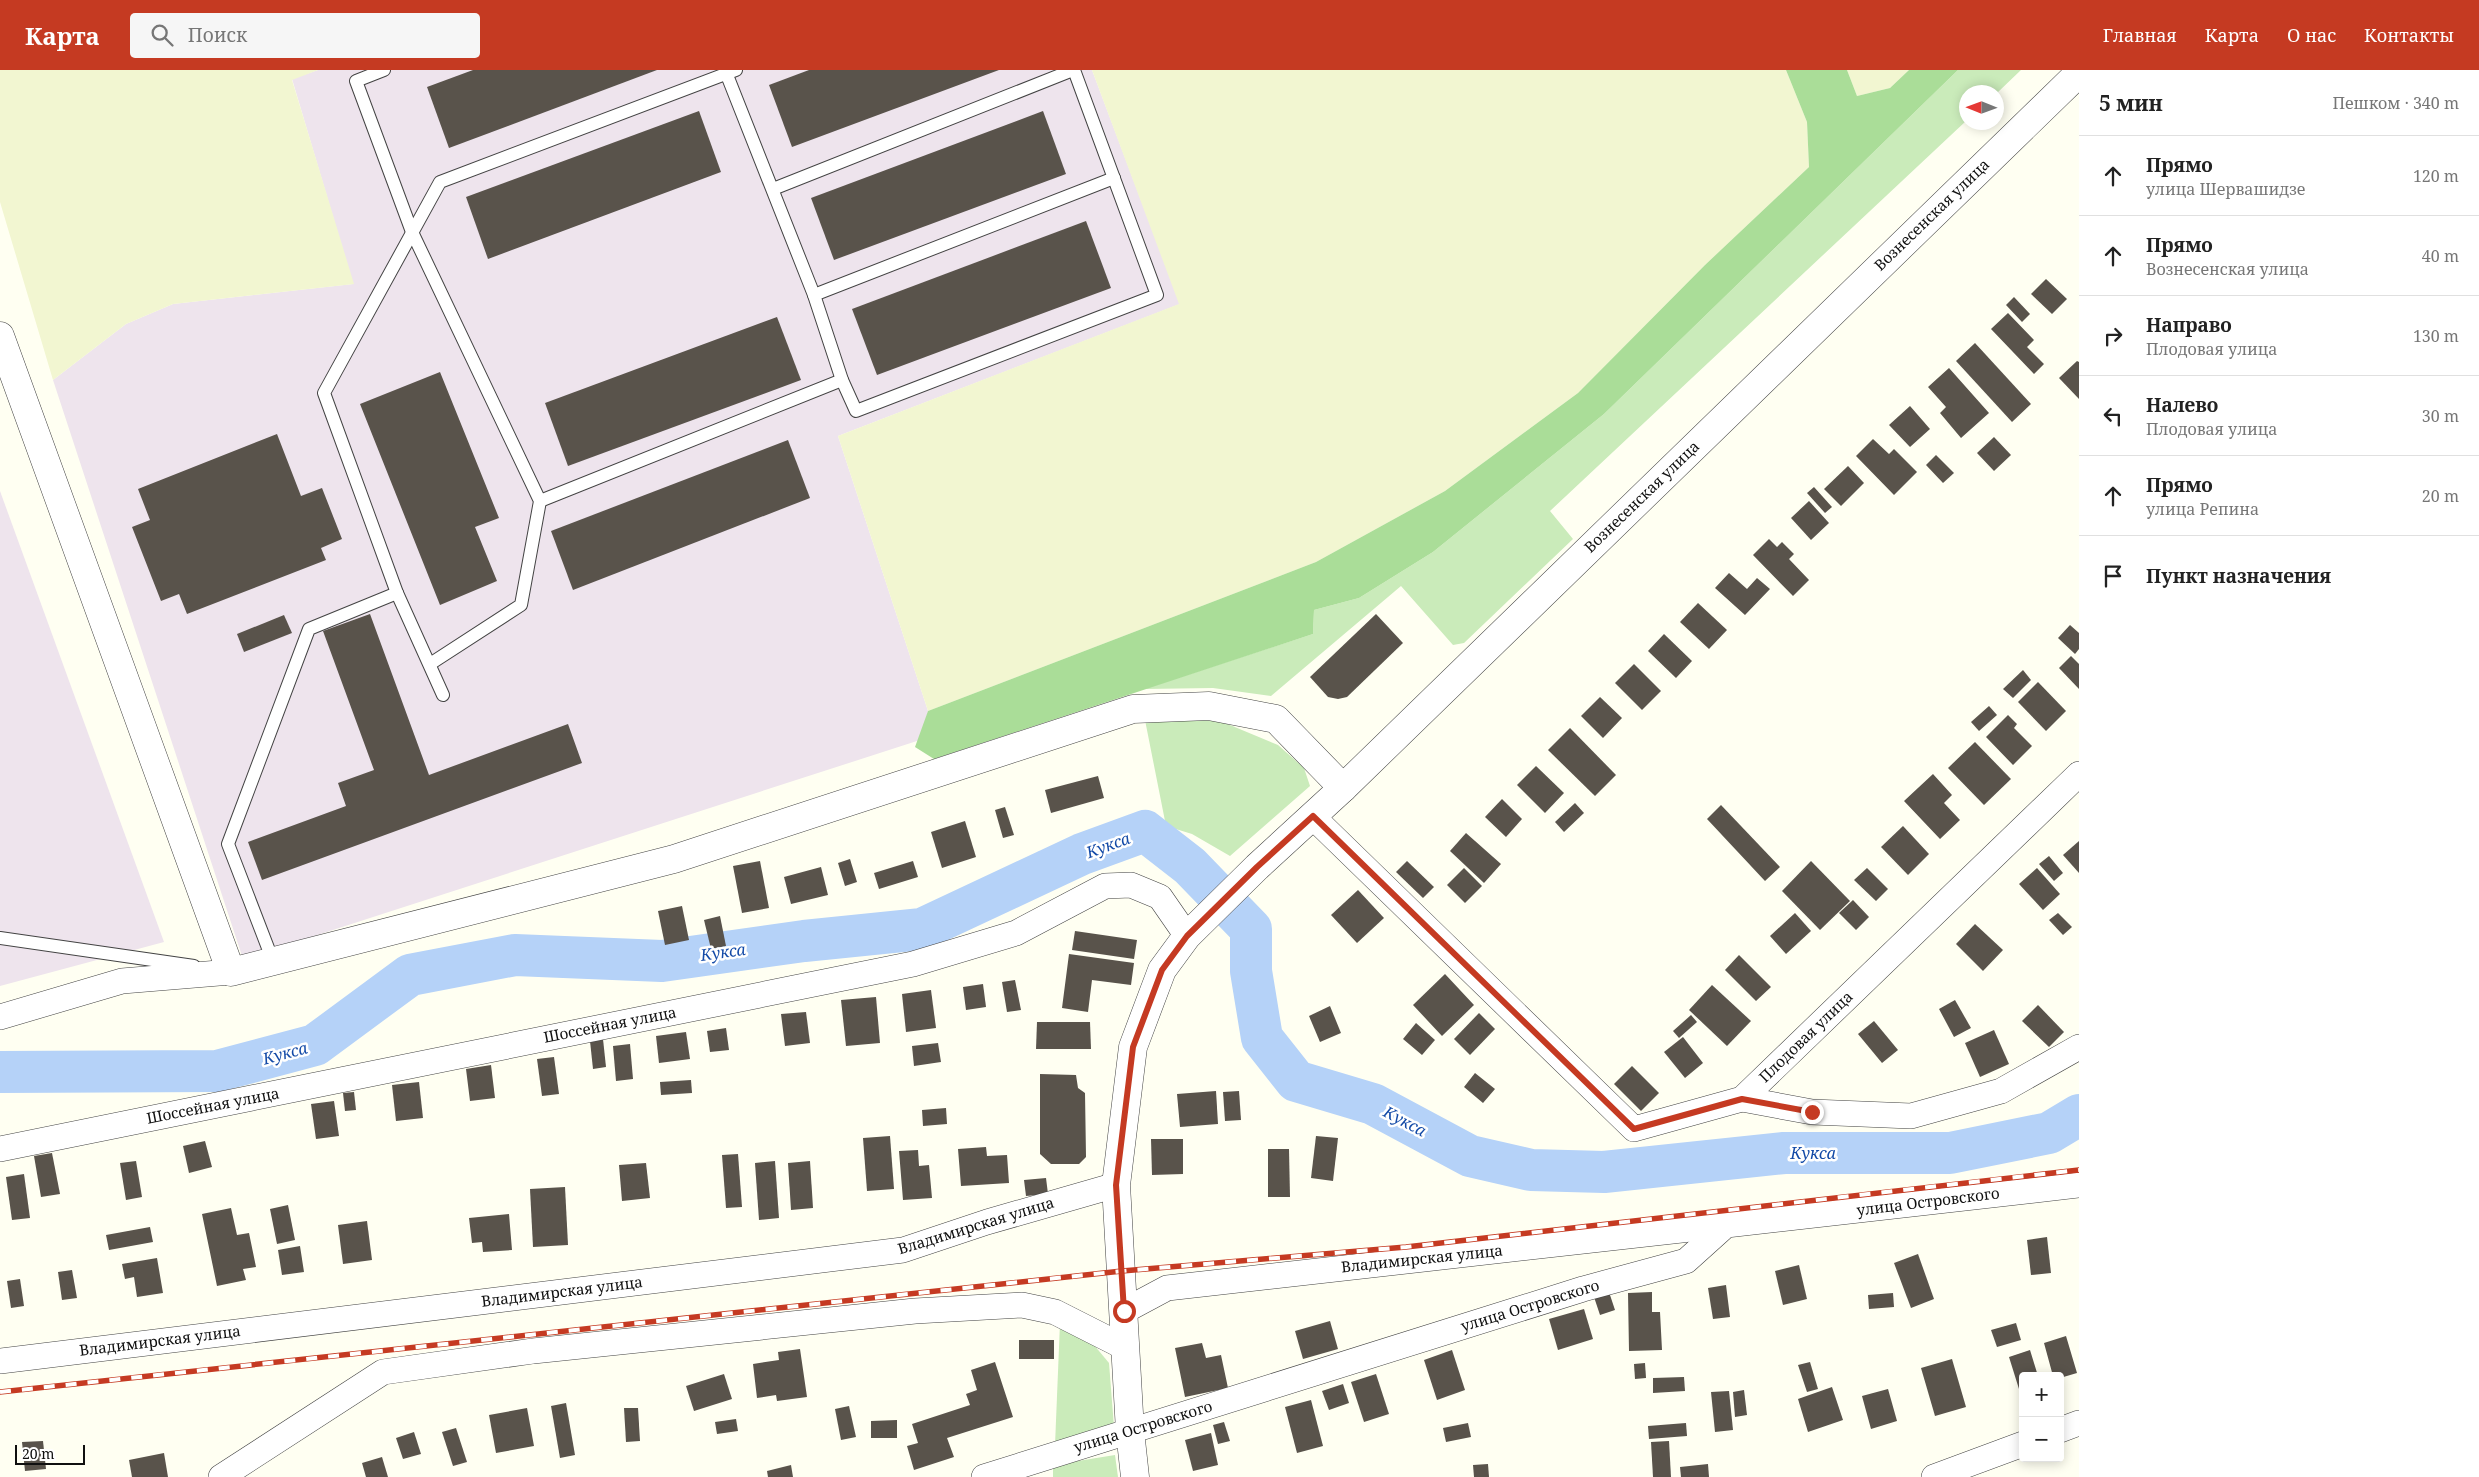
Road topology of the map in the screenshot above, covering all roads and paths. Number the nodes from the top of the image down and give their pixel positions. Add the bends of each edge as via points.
1 (384, 70) edge
2 (1074, 70) edge
3 (729, 71) edge
4 (2079, 73) edge
5 (1114, 178) junction
6 (773, 189) junction
7 (412, 232) junction
8 (814, 295) junction
9 (0, 336) edge
10 (842, 380) junction
11 (540, 501) junction
12 (397, 593) junction
13 (430, 664) junction
14 (443, 695) dead end
15 (2079, 774) edge
16 (1343, 788) junction
17 (1313, 816) junction
18 (1195, 928) junction
19 (0, 938) edge
20 (273, 961) junction
21 (231, 972) junction
22 (0, 1017) edge
23 (2079, 1047) edge
24 (1742, 1099) junction
25 (0, 1149) edge
26 (1116, 1185) junction
27 (2079, 1185) edge
28 (1726, 1225) junction
29 (1124, 1311) junction
30 (1126, 1348) junction
31 (0, 1361) edge
32 (2079, 1424) edge
33 (2064, 1429) edge
34 (1130, 1431) junction
35 (2019, 1445) edge
36 (221, 1477) edge
37 (984, 1477) edge
38 (1135, 1477) edge
39 (1934, 1477) edge

1 - 7 lane via 356,81
2 - 5 lane
2 - 6 lane
3 - 6 lane
3 - 7 lane via 440,182
4 - 16 street, Вознесенская улица
5 - 8 lane
5 - 10 lane via 1157,295 856,411
6 - 8 lane
7 - 11 lane
7 - 12 lane via 324,394
8 - 10 lane
9 - 21 street
10 - 11 lane
11 - 13 lane via 521,605
12 - 13 lane
12 - 20 lane via 309,629 228,844
13 - 14 lane
15 - 24 street, Плодовая улица
16 - 17 street, Вознесенская улица
16 - 20 street via 1276,719 1209,706 1133,709 674,859
17 - 18 street, Вознесенская улица
17 - 24 street, Плодовая улица via 1634,1129
18 - 25 street, Шоссейная улица via 1160,897 1131,885 1104,886 1016,933 913,964
18 - 26 street, Вознесенская улица via 1162,970 1133,1047
19 - 21 lane
20 - 21 street
21 - 22 street via 122,981
23 - 24 street via 2002,1091 1911,1116 1812,1112
26 - 29 street, Вознесенская улица
26 - 31 street, Владимирская улица via 902,1250
27 - 28 street, улица Островского
28 - 29 street, Владимирская улица via 1167,1288
28 - 34 street, улица Островского via 1686,1262 1583,1289
29 - 30 street, Вознесенская улица
30 - 34 street, Вознесенская улица
30 - 36 street via 1054,1312 1022,1305 915,1311 533,1351 383,1372
32 - 33 street
34 - 37 street, улица Островского
34 - 38 street, Вознесенская улица
35 - 39 street

